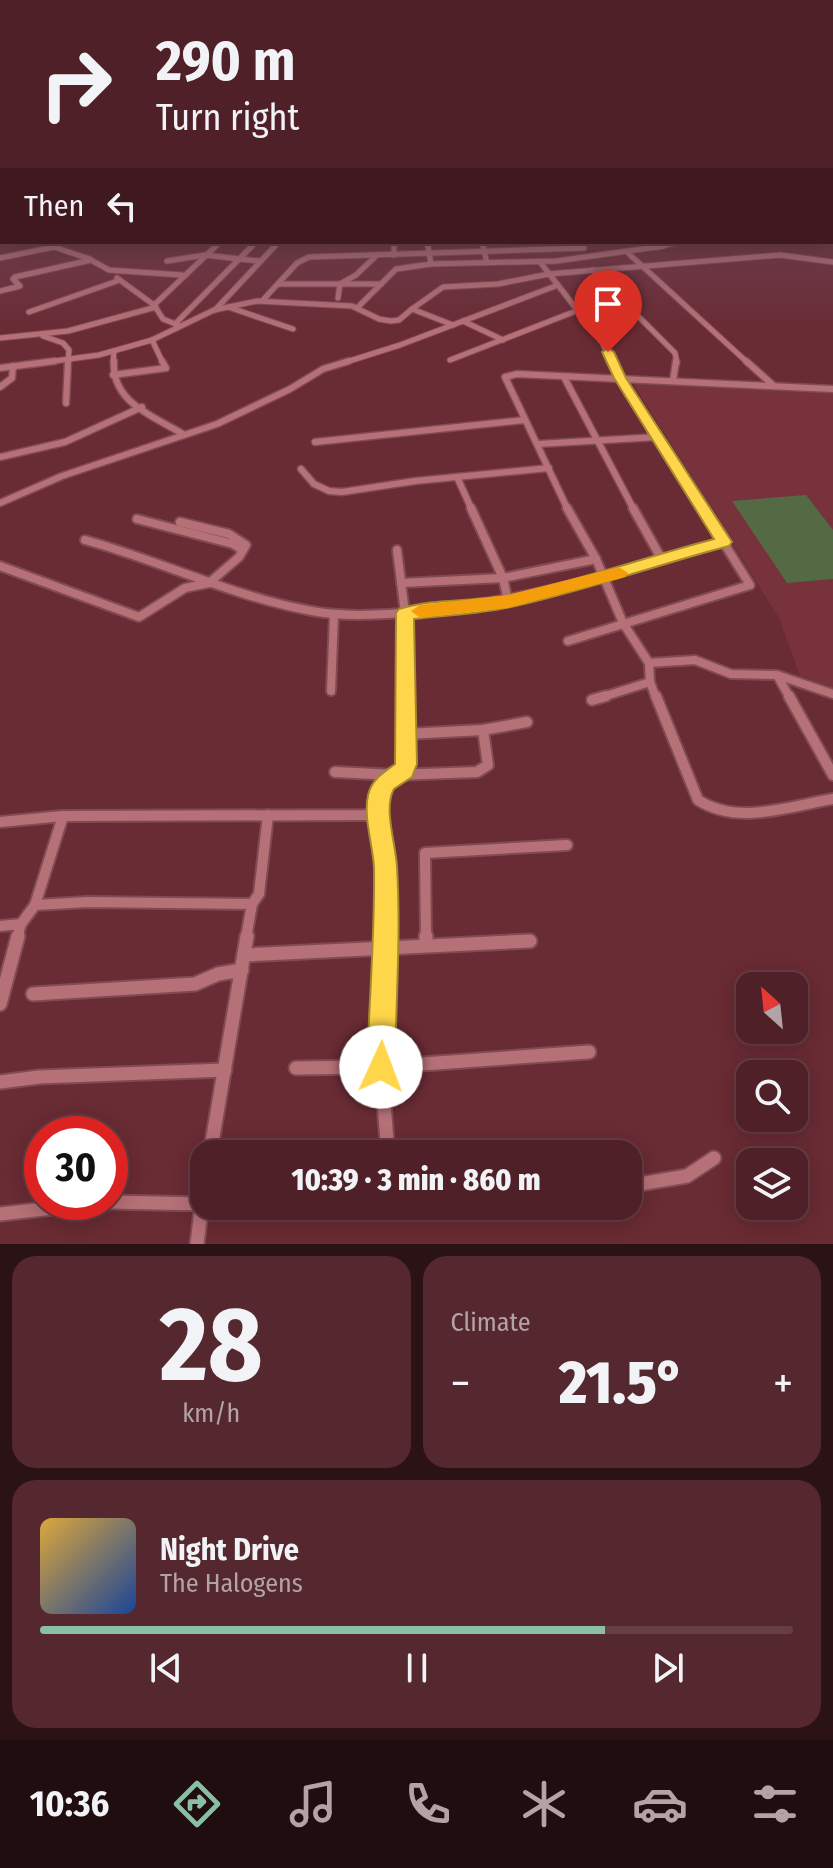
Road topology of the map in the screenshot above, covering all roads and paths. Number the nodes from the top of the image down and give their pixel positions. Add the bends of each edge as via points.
1 (49, 244) edge
2 (63, 244) edge
3 (218, 244) edge
4 (254, 244) edge
5 (276, 244) edge
6 (394, 244) edge
7 (427, 244) edge
8 (482, 244) edge
9 (672, 244) edge
10 (582, 245) edge
11 (54, 247) junction
12 (485, 254) junction
13 (629, 254) junction
14 (205, 255) junction
15 (377, 255) junction
16 (394, 255) junction
17 (429, 255) junction
18 (0, 258) edge
19 (588, 258) junction
20 (240, 259) junction
21 (91, 260) junction
22 (167, 261) dead end
23 (259, 261) junction
24 (540, 262) junction
25 (833, 262) edge
26 (431, 264) junction
27 (487, 264) junction
28 (638, 265) junction
29 (109, 270) junction
30 (592, 270) junction
31 (549, 274) junction
32 (182, 275) junction
33 (120, 280) junction
34 (278, 284) junction
35 (340, 284) junction
36 (382, 284) junction
37 (558, 285) junction
38 (0, 291) edge
39 (338, 298) dead end
40 (263, 300) junction
41 (155, 306) junction
42 (227, 307) junction
43 (217, 308) junction
44 (357, 308) junction
45 (412, 309) junction
46 (632, 310) junction
47 (576, 311) junction
48 (29, 312) dead end
49 (463, 321) junction
50 (179, 325) junction
51 (453, 325) junction
52 (293, 329) dead end
53 (1, 334) edge
54 (41, 335) junction
55 (152, 340) junction
56 (503, 340) junction
57 (114, 351) junction
58 (450, 360) dead end
59 (70, 361) junction
60 (13, 366) junction
61 (0, 368) edge
62 (113, 375) junction
63 (564, 377) junction
64 (620, 378) junction
65 (673, 381) junction
66 (774, 386) junction
67 (0, 387) edge
68 (833, 389) edge
69 (66, 403) dead end
70 (142, 407) junction
71 (525, 420) junction
72 (183, 434) junction
73 (657, 437) junction
74 (595, 441) junction
75 (315, 442) dead end
76 (538, 444) junction
77 (0, 457) edge
78 (549, 468) junction
79 (301, 469) dead end
80 (457, 477) junction
81 (0, 503) edge
82 (137, 519) dead end
83 (180, 522) dead end
84 (85, 540) dead end
85 (723, 542) junction
86 (243, 550) junction
87 (397, 550) dead end
88 (661, 558) junction
89 (596, 559) junction
90 (0, 566) edge
91 (503, 578) junction
92 (602, 579) junction
93 (209, 583) junction
94 (401, 583) junction
95 (508, 601) junction
96 (405, 613) junction
97 (334, 615) junction
98 (623, 623) junction
99 (568, 641) dead end
100 (649, 663) junction
101 (777, 675) junction
102 (650, 682) junction
103 (331, 691) dead end
104 (833, 694) edge
105 (592, 700) dead end
106 (527, 722) dead end
107 (483, 730) junction
108 (406, 734) junction
109 (335, 772) dead end
110 (395, 775) junction
111 (833, 775) edge
112 (833, 799) edge
113 (376, 812) junction
114 (268, 815) junction
115 (63, 816) junction
116 (0, 822) edge
117 (567, 845) dead end
118 (252, 904) junction
119 (35, 905) junction
120 (7, 928) edge
121 (530, 941) dead end
122 (426, 945) junction
123 (385, 948) junction
124 (245, 955) junction
125 (242, 970) junction
126 (33, 994) dead end
127 (0, 1004) edge
128 (589, 1052) dead end
129 (381, 1067) junction
130 (296, 1068) dead end
131 (225, 1070) junction
132 (0, 1082) edge
133 (212, 1140) edge
134 (387, 1140) edge
135 (714, 1158) dead end
136 (642, 1184) edge
137 (128, 1202) edge
138 (190, 1204) edge
139 (24, 1211) edge
140 (0, 1214) edge
141 (200, 1220) edge
142 (197, 1244) edge

1 - 11 street
2 - 11 street
3 - 14 street
4 - 20 street
5 - 23 street
6 - 16 street
7 - 17 street
8 - 12 street
9 - 13 street
10 - 12 street
10 - 19 street
11 - 18 street
11 - 21 street
12 - 17 street
12 - 27 street
13 - 19 street
13 - 28 street
14 - 20 street
14 - 22 street
14 - 32 street
15 - 16 street
15 - 34 street via 306,258
15 - 35 street
16 - 17 street
17 - 26 street
19 - 24 street
20 - 23 street
20 - 50 street
21 - 29 street
21 - 38 street via 15,277 20,286
23 - 43 street
24 - 27 street
24 - 31 street
25 - 28 street via 780,255
26 - 27 street
26 - 36 street via 400,267
28 - 30 street
28 - 66 street
29 - 32 street
29 - 33 street
30 - 31 street
30 - 46 street
31 - 37 street
31 - 45 street via 443,287
32 - 41 street
33 - 41 street
33 - 48 street
34 - 35 street
34 - 40 street
35 - 36 street
35 - 39 street
36 - 44 street
37 - 47 street
37 - 49 street
40 - 42 street
40 - 44 street
41 - 50 street via 163,319
41 - 54 street
42 - 43 street
42 - 52 street
43 - 50 street
44 - 45 street via 391,321
45 - 51 street
46 - 47 street
46 - 65 street via 675,353
47 - 56 street
47 - 64 street via 608,352
49 - 51 street
49 - 56 street
50 - 55 street
51 - 72 street via 323,369 217,424
53 - 54 street
54 - 59 street via 63,343
55 - 57 street
55 - 62 street via 166,368
56 - 58 street
57 - 59 street
57 - 62 street
59 - 60 street
59 - 69 street
60 - 61 street
60 - 67 street via 12,378
62 - 70 street via 117,389
63 - 64 street
63 - 71 street via 505,377
63 - 74 street
64 - 65 street
64 - 73 street
65 - 66 street
66 - 68 street
70 - 72 street
70 - 77 street via 65,442
71 - 75 street
71 - 76 street
72 - 81 street
73 - 74 street
73 - 85 street
74 - 76 street
74 - 88 street
76 - 78 street
78 - 80 street
78 - 89 street
79 - 80 street via 314,484 342,492
80 - 91 street
82 - 86 street
83 - 86 street via 241,539
84 - 93 street
85 - 88 street
85 - 98 street via 749,587
86 - 93 street
87 - 94 street
88 - 92 street
89 - 91 street
89 - 92 street
90 - 93 street via 139,617 185,588
91 - 94 street
91 - 95 street
92 - 95 street
92 - 98 street
93 - 97 street
94 - 96 street
95 - 96 street
96 - 97 street
96 - 108 street
97 - 103 street
98 - 99 street
98 - 100 street
100 - 101 street via 695,660 731,674
100 - 102 street
101 - 104 street
101 - 111 street
102 - 105 street
102 - 112 street via 689,783 706,808 743,813
106 - 107 street
107 - 108 street
107 - 110 street via 488,765 484,769
108 - 110 street via 404,770
109 - 110 street
110 - 113 street via 380,792
113 - 114 street
113 - 123 street via 385,850
114 - 115 street
114 - 118 street via 259,894
115 - 116 street
115 - 119 street
117 - 122 street via 425,853
118 - 119 street
118 - 124 street
119 - 120 street
120 - 127 street
121 - 122 street
122 - 123 street
123 - 124 street
123 - 129 street
124 - 125 street
125 - 126 street via 195,984
125 - 131 street
128 - 129 street
129 - 130 street
129 - 134 street
131 - 132 street
131 - 133 street
135 - 136 street via 687,1176
137 - 138 street
139 - 140 street
141 - 142 street

